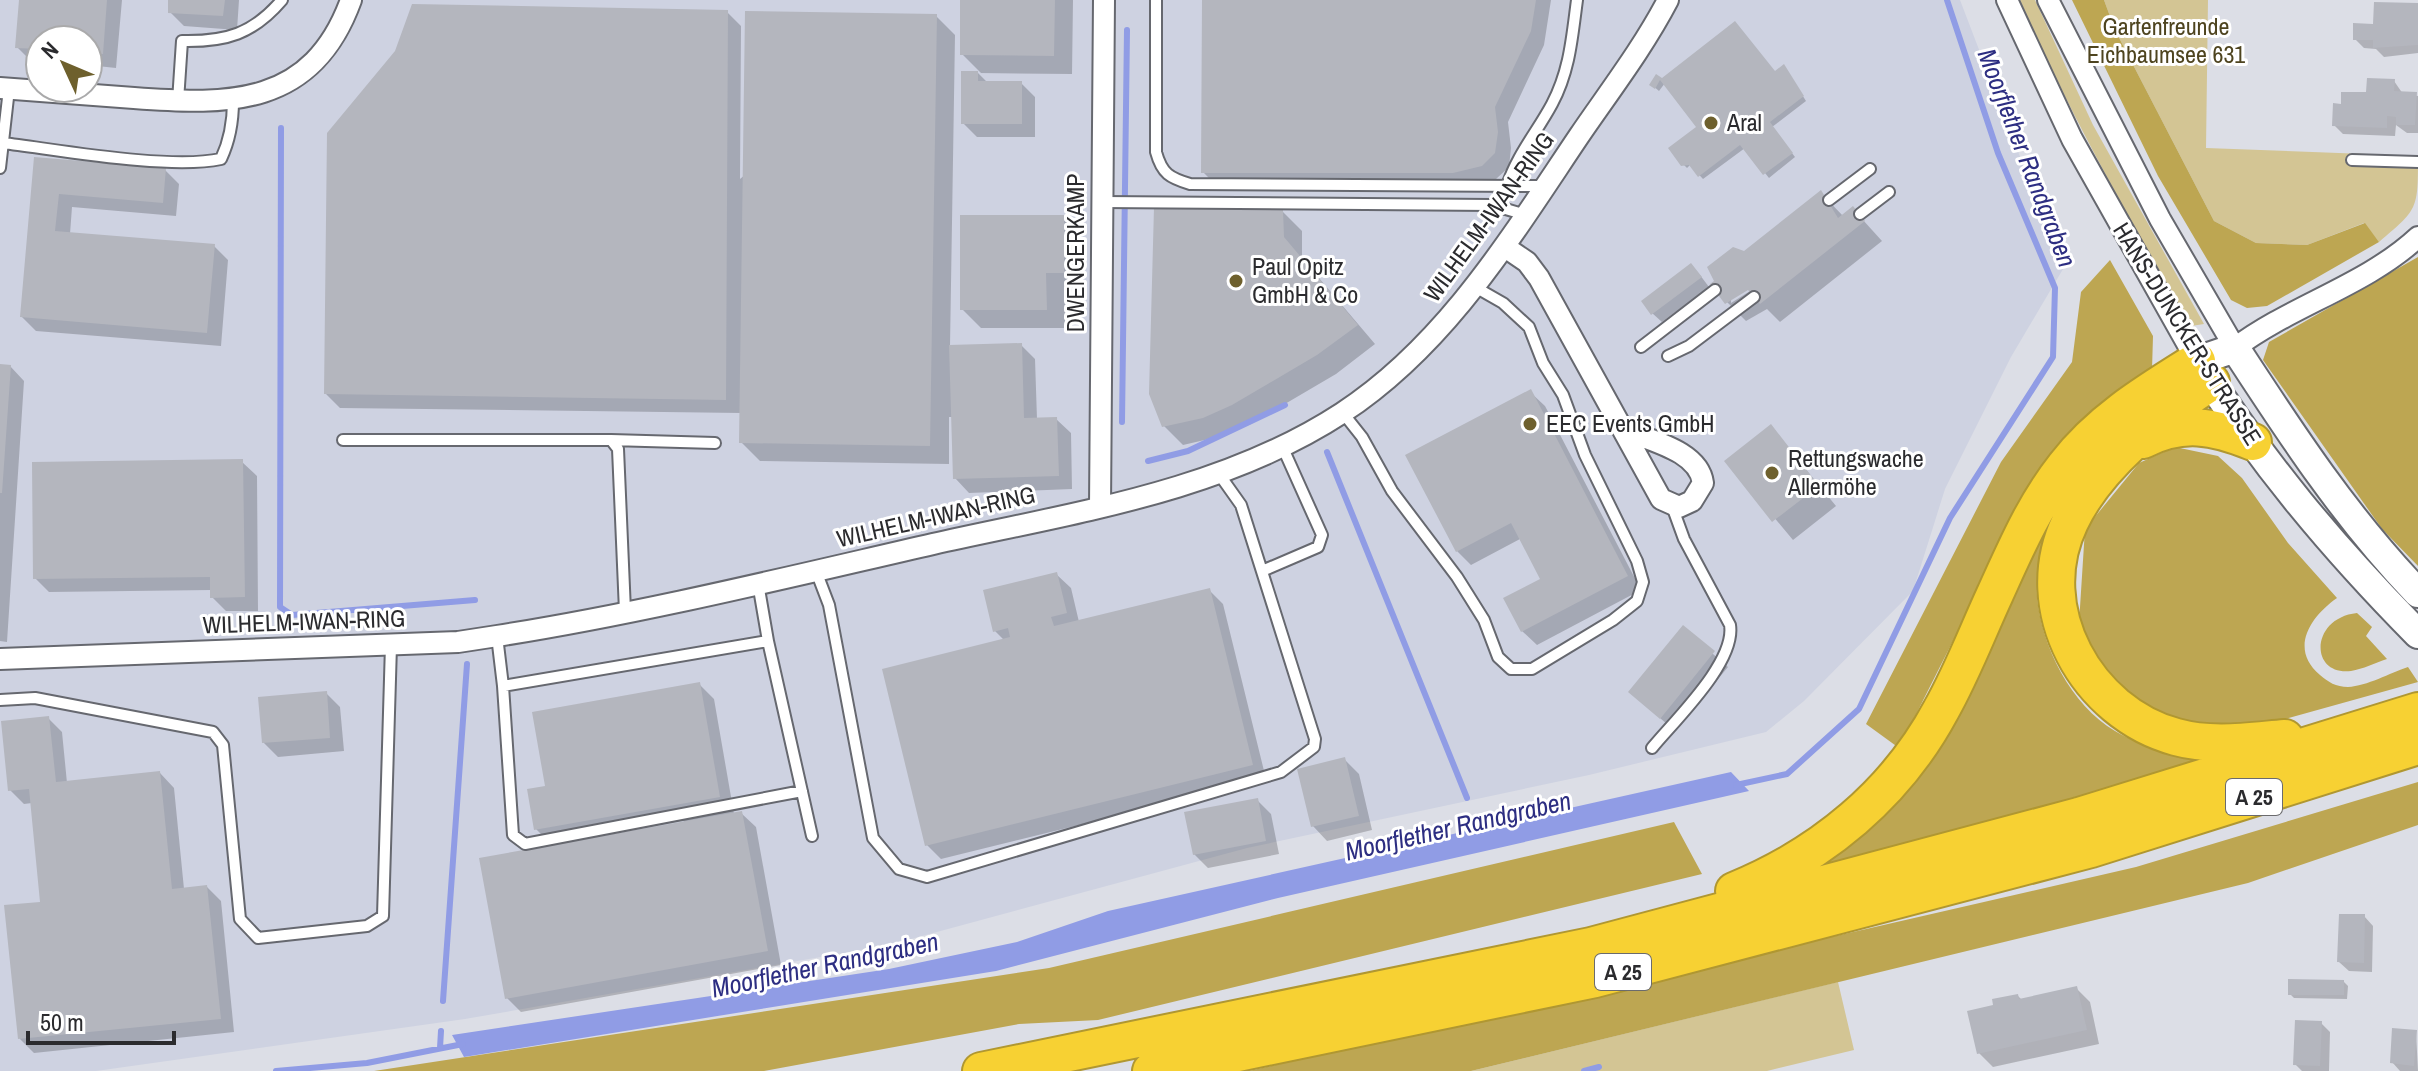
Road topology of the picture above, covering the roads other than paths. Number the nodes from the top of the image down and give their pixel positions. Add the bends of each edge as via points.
1 (282, 0) edge
2 (351, 0) edge
3 (1104, 0) edge
4 (1156, 0) edge
5 (1577, 0) edge
6 (1668, 0) edge
7 (2007, 0) edge
8 (2048, 0) edge
9 (4, 88) edge
10 (178, 101) junction
11 (233, 101) junction
12 (3, 143) junction
13 (2352, 160) dead end
14 (2418, 162) edge
15 (0, 168) edge
16 (1870, 169) dead end
17 (1507, 186) junction
18 (1545, 187) junction
19 (1889, 192) dead end
20 (1829, 200) dead end
21 (1110, 202) junction
22 (1860, 214) dead end
23 (1526, 215) junction
24 (2418, 237) edge
25 (1505, 247) junction
26 (1475, 287) junction
27 (1715, 290) dead end
28 (1754, 297) dead end
29 (1641, 347) dead end
30 (2235, 348) junction
31 (1668, 356) dead end
32 (2204, 371) junction
33 (1343, 413) junction
34 (1625, 430) junction
35 (343, 440) dead end
36 (611, 440) junction
37 (2253, 442) junction
38 (715, 443) dead end
39 (2134, 444) junction
40 (1282, 446) junction
41 (1219, 474) junction
42 (1672, 506) junction
43 (1100, 507) junction
44 (816, 571) junction
45 (1262, 571) junction
46 (758, 583) junction
47 (2418, 593) edge
48 (625, 611) junction
49 (2418, 634) edge
50 (497, 636) junction
51 (768, 641) junction
52 (391, 645) junction
53 (0, 659) edge
54 (503, 686) junction
55 (0, 700) edge
56 (2418, 711) edge
57 (2367, 730) junction
58 (2418, 746) edge
59 (1652, 748) dead end
60 (802, 791) junction
61 (812, 836) dead end
62 (1591, 946) junction
63 (981, 1071) edge
64 (1151, 1071) edge

1 - 10 lane via 257,25 233,38 182,41
2 - 11 street via 337,32 303,69 268,92
3 - 21 street, DWENGERKAMP
4 - 17 lane via 1156,152 1169,178 1190,184
5 - 17 lane via 1565,74
6 - 18 street, WILHELM-IWAN-RING
7 - 32 street, HANS-DUNCKER-STRASSE via 2072,139
8 - 30 street, HANS-DUNCKER-STRASSE via 2160,219
9 - 10 street
9 - 12 lane
10 - 11 street
11 - 12 lane via 221,159 163,160
12 - 15 lane
13 - 14 lane
16 - 20 lane
17 - 18 lane
18 - 23 street, WILHELM-IWAN-RING
19 - 22 lane
21 - 23 lane via 1492,205
21 - 43 street, DWENGERKAMP
23 - 25 street, WILHELM-IWAN-RING
24 - 30 street via 2381,266
25 - 26 street, WILHELM-IWAN-RING
25 - 34 street via 1539,278
26 - 33 street, WILHELM-IWAN-RING via 1428,342
26 - 33 lane via 1529,327 1637,561 1643,582 1637,601 1532,669 1511,669 1498,657 1484,620 1457,577 1392,491
27 - 29 lane
28 - 31 lane
30 - 32 street
30 - 47 street, HANS-DUNCKER-STRASSE via 2309,461 2373,546
32 - 37 street, HANS-DUNCKER-STRASSE
32 - 39 highway
32 - 62 highway via 2123,409 2065,465 2028,522 1942,710 1880,795 1821,845 1757,882
33 - 40 street, WILHELM-IWAN-RING
34 - 42 street via 1655,491
34 - 42 street via 1675,451 1700,471 1703,483 1697,496 1686,505
35 - 36 lane
36 - 38 lane
36 - 48 lane via 618,449
37 - 39 highway via 2191,425
37 - 49 street, HANS-DUNCKER-STRASSE via 2316,526
39 - 57 highway via 2086,493 2058,558 2056,592 2062,625 2086,676 2121,712 2180,738 2239,742
40 - 41 street, WILHELM-IWAN-RING
40 - 45 lane via 1322,535 1318,547
41 - 43 street, WILHELM-IWAN-RING
41 - 45 lane via 1241,505
42 - 59 lane via 1730,625 1731,637 1723,660
43 - 44 street, WILHELM-IWAN-RING
44 - 45 lane via 829,605 873,838 899,869 927,877 1281,772 1314,747
44 - 46 street, WILHELM-IWAN-RING
46 - 48 street, WILHELM-IWAN-RING
46 - 51 lane
48 - 50 street, WILHELM-IWAN-RING
50 - 52 street, WILHELM-IWAN-RING
50 - 54 lane
51 - 54 lane
51 - 60 lane
52 - 53 street, WILHELM-IWAN-RING
52 - 55 lane via 383,916 367,926 258,938 245,928 223,745 213,732 35,698
54 - 60 lane via 513,835 525,844
56 - 57 highway, A 25
57 - 62 highway, A 25 via 2064,820
58 - 64 highway, A 25 via 2091,849 1610,975
60 - 61 lane
62 - 63 highway, A 25

